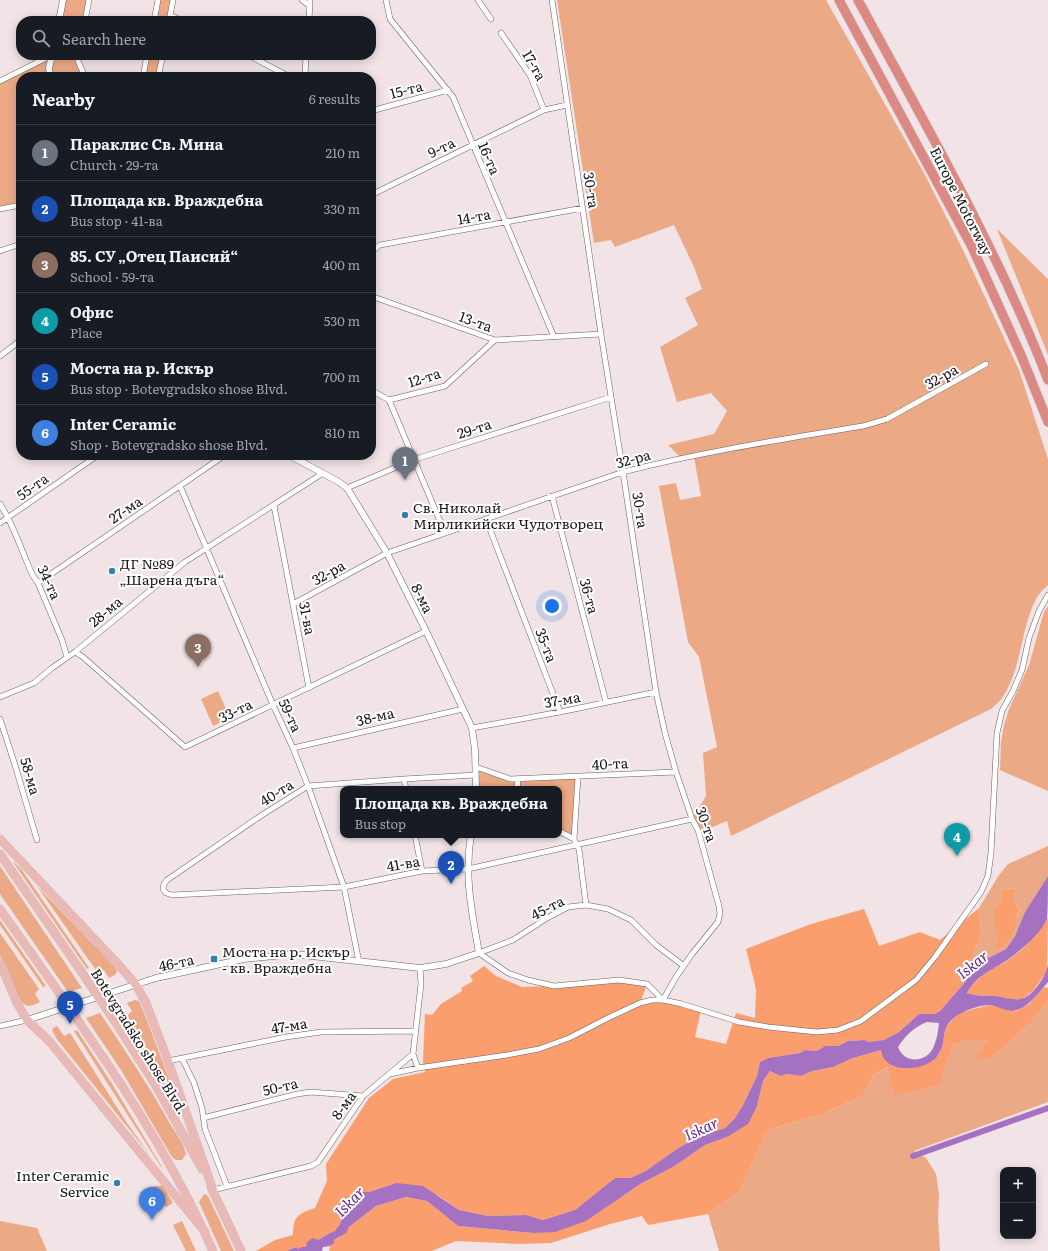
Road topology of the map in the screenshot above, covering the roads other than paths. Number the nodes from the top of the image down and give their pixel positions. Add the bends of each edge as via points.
1 (63, 0) edge
2 (89, 0) edge
3 (158, 0) edge
4 (173, 0) edge
5 (302, 0) edge
6 (386, 0) edge
7 (478, 0) edge
8 (552, 0) edge
9 (839, 0) edge
10 (858, 0) edge
11 (310, 3) edge
12 (170, 14) joint
13 (60, 16) edge
14 (86, 16) edge
15 (155, 16) edge
16 (174, 16) edge
17 (309, 16) edge
18 (491, 19) dead end
19 (501, 33) dead end
20 (42, 60) edge
21 (51, 60) edge
22 (79, 60) edge
23 (146, 60) edge
24 (162, 60) edge
25 (258, 60) edge
26 (306, 60) edge
27 (18, 72) edge
28 (49, 72) edge
29 (83, 72) edge
30 (144, 72) edge
31 (159, 72) edge
32 (280, 72) edge
33 (304, 72) edge
34 (16, 73) edge
35 (0, 81) edge
36 (448, 90) junction
37 (567, 105) junction
38 (376, 110) edge
39 (544, 110) junction
40 (472, 146) junction
41 (376, 193) edge
42 (16, 206) edge
43 (583, 208) junction
44 (0, 209) edge
45 (504, 223) junction
46 (16, 246) edge
47 (376, 248) edge
48 (0, 251) edge
49 (376, 298) edge
50 (601, 334) junction
51 (554, 337) junction
52 (495, 340) junction
53 (16, 344) edge
54 (0, 356) edge
55 (986, 364) dead end
56 (1048, 380) edge
57 (376, 393) edge
58 (611, 397) junction
59 (389, 400) junction
60 (1048, 422) edge
61 (91, 460) edge
62 (218, 460) edge
63 (298, 460) edge
64 (413, 460) junction
65 (623, 472) junction
66 (324, 474) junction
67 (180, 486) junction
68 (347, 488) junction
69 (552, 496) junction
70 (0, 504) edge
71 (274, 506) junction
72 (9, 517) junction
73 (486, 519) junction
74 (0, 524) edge
75 (445, 533) junction
76 (206, 548) junction
77 (387, 553) junction
78 (38, 583) junction
79 (1048, 595) edge
80 (293, 604) junction
81 (426, 631) junction
82 (75, 652) junction
83 (67, 657) junction
84 (309, 688) junction
85 (656, 692) junction
86 (0, 697) edge
87 (606, 702) junction
88 (273, 705) junction
89 (463, 709) junction
90 (560, 712) junction
91 (0, 720) edge
92 (472, 728) junction
93 (293, 748) junction
94 (476, 767) junction
95 (676, 772) junction
96 (476, 775) junction
97 (578, 776) junction
98 (404, 779) junction
99 (518, 779) junction
100 (308, 786) junction
101 (405, 786) edge
102 (476, 786) edge
103 (517, 786) edge
104 (692, 819) junction
105 (562, 833) edge
106 (416, 838) edge
107 (471, 838) edge
108 (0, 839) edge
109 (574, 839) junction
110 (37, 840) dead end
111 (577, 844) junction
112 (0, 854) edge
113 (468, 869) junction
114 (422, 871) junction
115 (344, 887) junction
116 (163, 889) joint
117 (586, 905) junction
118 (0, 909) edge
119 (479, 953) junction
120 (359, 962) junction
121 (0, 963) edge
122 (684, 966) junction
123 (420, 968) junction
124 (136, 985) junction
125 (663, 1000) junction
126 (27, 1020) junction
127 (0, 1026) edge
128 (415, 1031) junction
129 (413, 1054) junction
130 (182, 1058) junction
131 (168, 1061) junction
132 (418, 1068) junction
133 (390, 1074) junction
134 (363, 1096) junction
135 (203, 1118) junction
136 (227, 1186) junction
137 (213, 1190) junction
138 (205, 1232) junction
139 (213, 1251) edge
140 (241, 1251) edge

1 - 13 street
2 - 14 street
3 - 15 street
4 - 12 street
5 - 11 street
6 - 36 street, 16-та via 390,19
7 - 18 street
8 - 37 street, 30-та
9 - 60 highway, Europe Motorway via 972,247
10 - 56 highway, Europe Motorway via 981,230 1033,341
11 - 17 street
12 - 16 street
19 - 39 street, 17-та via 530,75
20 - 27 street
21 - 28 street
22 - 29 street
23 - 30 street
24 - 31 street
25 - 32 street
26 - 33 street
34 - 35 street
36 - 38 street, 15-та
36 - 40 street, 16-та
37 - 39 street, 9-та
37 - 43 street, 30-та
39 - 40 street, 9-та
40 - 41 street, 9-та
40 - 45 street, 16-та
42 - 44 street
43 - 45 street, 14-та
43 - 50 street, 30-та
45 - 47 street, 14-та via 380,245
45 - 51 street, 16-та
46 - 48 street
49 - 52 street, 13-та
50 - 51 street, 13-та
50 - 58 street, 30-та
51 - 52 street, 13-та
52 - 59 street, 12-та via 445,386
53 - 54 street
55 - 65 street, 32-ра via 887,419 864,426 654,464
57 - 59 street
58 - 64 street, 29-та
58 - 65 street, 30-та
59 - 64 street
61 - 72 street, 55-та
62 - 67 street, 27-ма
63 - 66 street, 8-ма
64 - 68 street, 29-та
64 - 75 street
65 - 69 street, 32-ра
65 - 85 street, 30-та
66 - 68 street, 8-ма
66 - 71 street, 28-ма
67 - 76 street, 59-та
67 - 78 street, 27-ма
68 - 77 street, 8-ма
69 - 73 street, 32-ра
69 - 87 street, 36-та
70 - 72 street, 34-та
71 - 76 street, 28-ма
71 - 80 street, 31-ва
72 - 74 street, 55-та
72 - 78 street, 34-та
73 - 75 street, 32-ра
73 - 90 street, 35-та
75 - 77 street, 32-ра
76 - 82 street, 28-ма via 163,578
76 - 88 street, 59-та
77 - 80 street, 32-ра
77 - 81 street, 8-ма
78 - 83 street, 34-та
79 - 125 street via 1039,611 1022,670 1002,711 997,733 988,876 981,892 916,980 861,1021 838,1030 816,1032 739,1022
80 - 84 street, 31-ва
81 - 84 street, 33-та
81 - 89 street, 8-ма
82 - 83 street, 28-ма
82 - 88 street, 33-та via 185,747
83 - 86 street, 28-ма via 34,683
84 - 88 street, 33-та
85 - 87 street, 37-ма
85 - 95 street, 30-та
87 - 90 street, 37-ма
88 - 93 street, 59-та
89 - 92 street, 8-ма
89 - 93 street, 38-ма
90 - 92 street, 37-ма
91 - 110 street, 58-ма via 16,765
92 - 94 street, 8-ма
93 - 100 street, 59-та
94 - 96 street, 8-ма
94 - 99 street, 40-та via 510,779
95 - 97 street, 40-та
95 - 104 street, 30-та
96 - 98 street, 40-та
96 - 102 street, 8-ма
97 - 99 street, 40-та
97 - 109 street
98 - 100 street, 40-та
98 - 101 street
99 - 103 street
100 - 115 street, 59-та
100 - 116 street, 40-та via 167,880
104 - 111 street, 41-ва
104 - 122 street, 30-та via 698,830 720,913 718,922
105 - 109 street
106 - 114 street
107 - 113 street
108 - 124 main road
109 - 111 street
111 - 113 street, 41-ва
111 - 117 street
112 - 137 main road, Botevgradsko shose Blvd., bridge via 155,1084
113 - 114 street, 41-ва
113 - 119 street
114 - 115 street, 41-ва
115 - 116 street, 41-ва via 172,895
115 - 120 street, 59-та
117 - 119 street, 45-та via 568,906 513,940
117 - 122 street, 45-та via 608,909 631,920 656,945
118 - 138 main road, bridge via 144,1120
119 - 123 street, 46-та via 446,964
119 - 125 street via 508,973 528,980 554,986 619,980 647,984
120 - 123 street, 46-та
120 - 124 street, 46-та via 294,954 244,959 156,978
121 - 126 main road
122 - 125 street, 30-та
123 - 128 street via 421,984
124 - 126 street, 46-та
124 - 131 main road via 146,1003
125 - 132 street via 640,1003 569,1038 539,1049
126 - 127 street, 46-та
126 - 138 main road via 50,1042
128 - 129 street
128 - 130 street, 47-ма via 321,1032
129 - 132 street
129 - 133 street, 8-ма
130 - 131 street, 47-ма
130 - 135 street via 194,1083
131 - 137 main road
132 - 133 street
133 - 134 street, 8-ма
134 - 135 street, 50-та via 317,1092 297,1094
134 - 136 street, 8-ма via 318,1162 311,1166
135 - 136 street
136 - 137 street, 8-ма
137 - 140 main road, Botevgradsko shose Blvd.
138 - 139 main road

